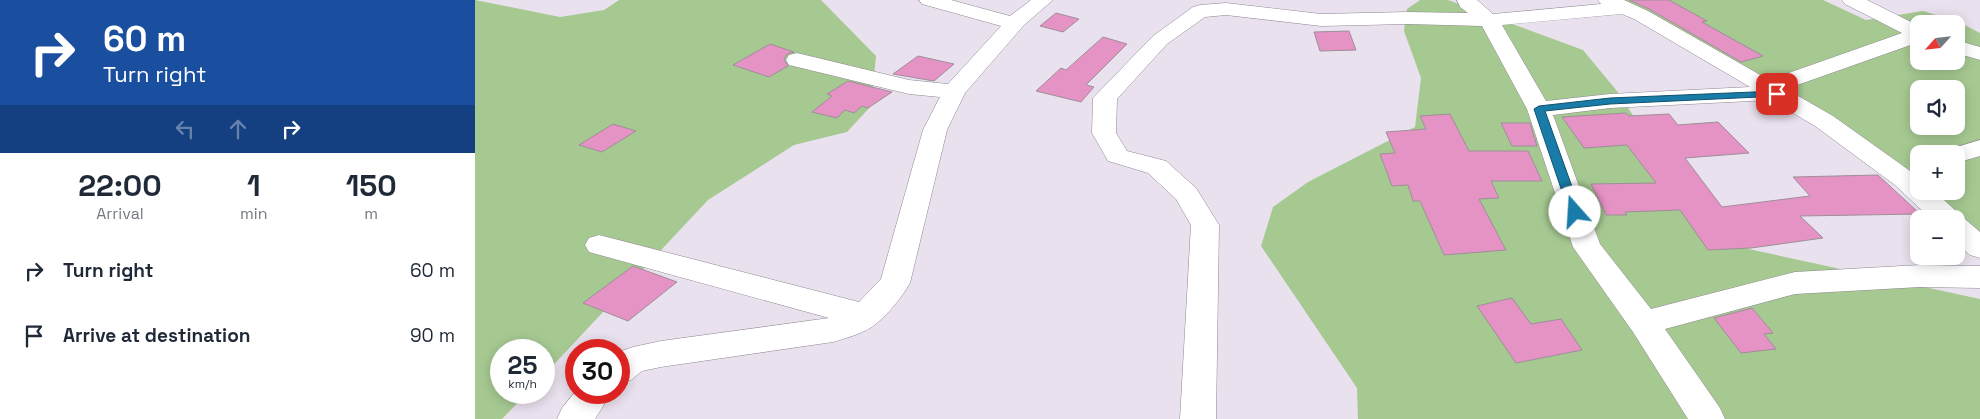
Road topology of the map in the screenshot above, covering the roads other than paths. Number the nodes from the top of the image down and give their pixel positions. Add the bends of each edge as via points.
1 (929, 0) edge
2 (1043, 0) edge
3 (1467, 0) edge
4 (1851, 0) edge
5 (1615, 4) edge
6 (1489, 20) junction
7 (1015, 24) junction
8 (1910, 30) edge
9 (1910, 38) edge
10 (1965, 49) edge
11 (1980, 54) edge
12 (797, 60) dead end
13 (1772, 91) junction
14 (954, 92) junction
15 (1539, 109) junction
16 (1980, 148) edge
17 (1965, 152) edge
18 (1907, 169) edge
19 (1941, 210) edge
20 (1965, 234) edge
21 (599, 245) dead end
22 (1980, 248) edge
23 (1980, 277) edge
24 (865, 316) junction
25 (1644, 322) junction
26 (630, 362) edge
27 (586, 404) edge
28 (575, 419) edge
29 (1198, 419) edge
30 (1707, 419) edge

1 - 7 street
2 - 7 street
3 - 6 street
4 - 8 street
5 - 6 street
5 - 13 street via 1641,15
6 - 15 street
6 - 29 street via 1321,20 1225,9 1199,11 1160,40 1105,98 1104,133 1117,156 1157,167 1186,194 1205,225
7 - 14 street
9 - 13 street via 1807,72
10 - 11 street
12 - 14 street via 909,87
13 - 15 street via 1610,101
13 - 18 street
14 - 24 street via 933,139 895,283
15 - 25 street via 1587,247
16 - 17 street
18 - 19 street
20 - 22 street
21 - 24 street
23 - 25 street via 1920,276 1795,283
24 - 26 street via 833,330 661,354
25 - 30 street
27 - 28 street

